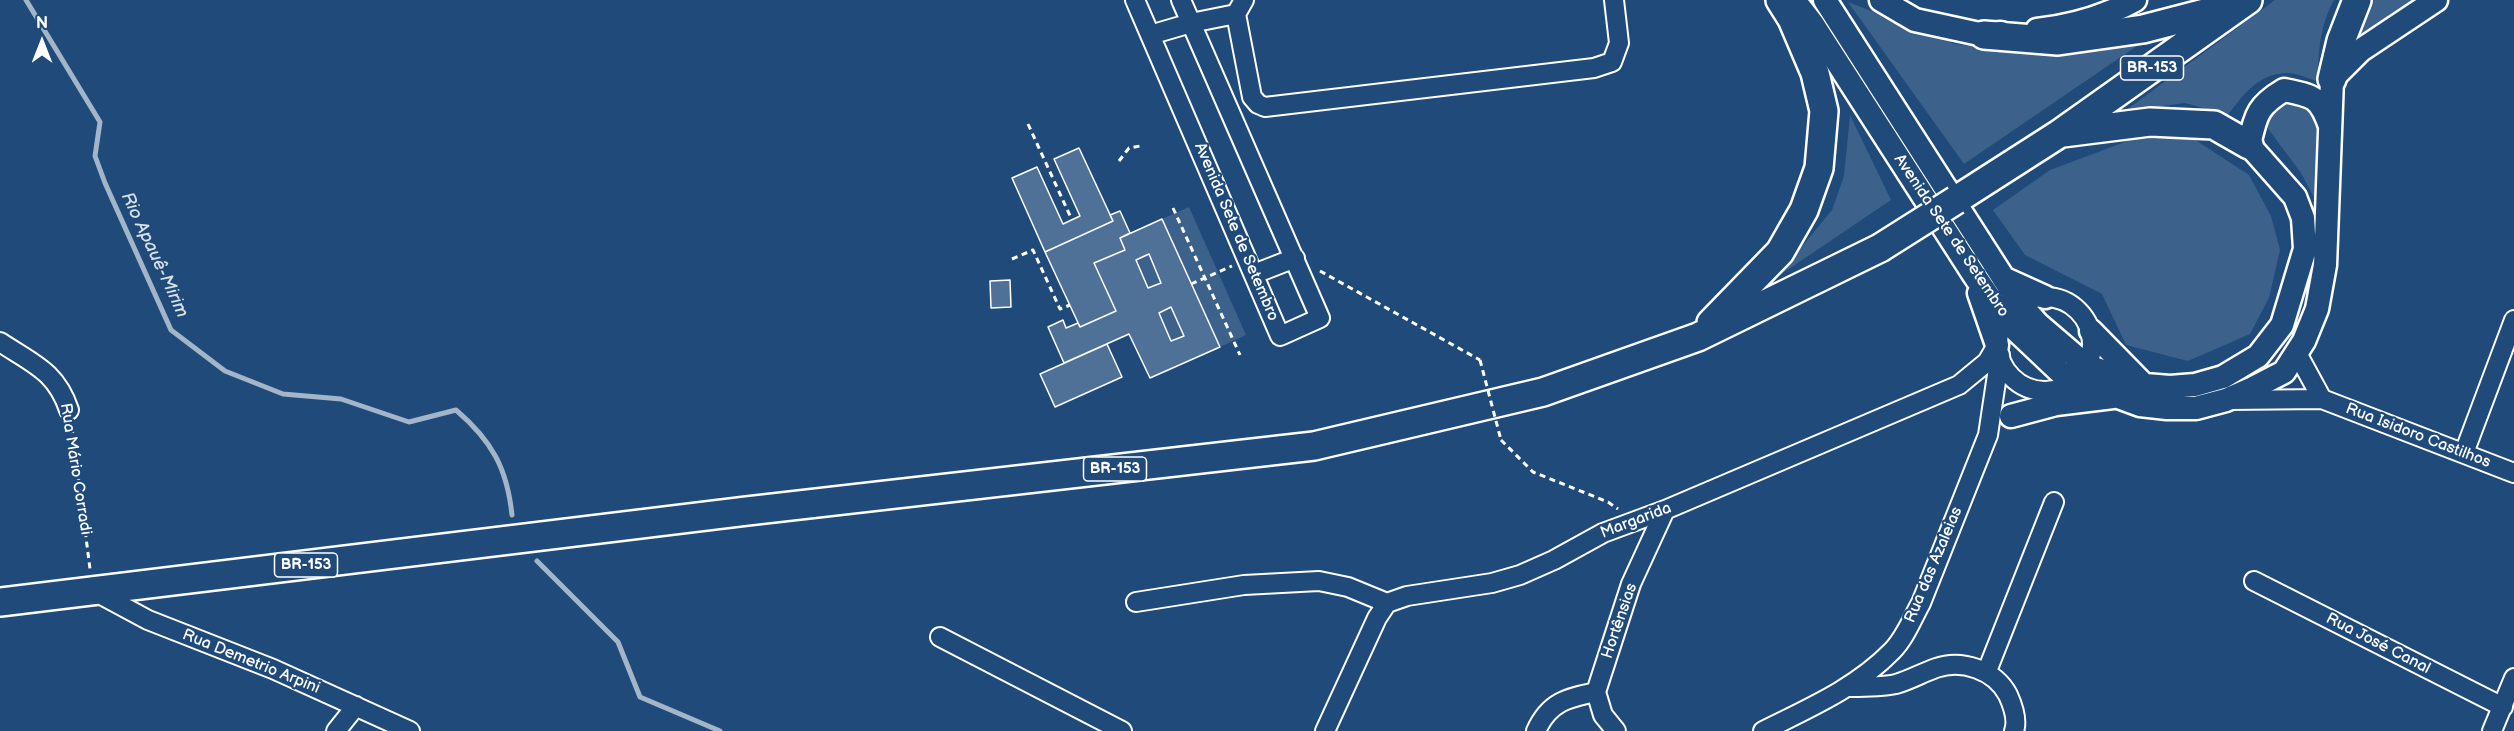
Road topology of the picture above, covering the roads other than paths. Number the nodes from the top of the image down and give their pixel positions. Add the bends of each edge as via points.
1 (1135, 0) edge
2 (1181, 0) edge
3 (1614, 0) edge
4 (1780, 0) edge
5 (1794, 0) edge
6 (1825, 0) edge
7 (1881, 0) edge
8 (2135, 0) edge
9 (2357, 0) edge
10 (2436, 0) edge
11 (2246, 1) edge
12 (1240, 7) edge
13 (1191, 23) junction
14 (1150, 35) junction
15 (1984, 35) junction
16 (2332, 79) junction
17 (2332, 130) junction
18 (2059, 134) junction
19 (2249, 145) junction
20 (1294, 258) junction
21 (1251, 267) junction
22 (1974, 275) junction
23 (2003, 278) junction
24 (2045, 297) junction
25 (2012, 311) junction
26 (2514, 320) edge
27 (2091, 331) junction
28 (1698, 337) junction
29 (0, 342) edge
30 (1998, 350) junction
31 (2297, 353) junction
32 (2081, 374) junction
33 (2145, 385) junction
34 (2041, 391) junction
35 (2116, 397) junction
36 (2322, 399) junction
37 (2226, 400) junction
38 (69, 410) road end
39 (2011, 416) junction
40 (1988, 435) junction
41 (2464, 453) junction
42 (2514, 473) edge
43 (2054, 502) dead end
44 (1665, 510) junction
45 (2254, 581) dead end
46 (93, 590) junction
47 (0, 602) edge
48 (1136, 602) dead end
49 (1387, 603) junction
50 (940, 637) dead end
51 (1987, 672) junction
52 (2514, 678) edge
53 (1850, 687) junction
54 (1596, 692) junction
55 (356, 706) junction
56 (2503, 707) junction
57 (2015, 728) edge
58 (336, 731) edge
59 (410, 731) edge
60 (1122, 731) edge
61 (1325, 731) edge
62 (1536, 731) edge
63 (1616, 731) edge
64 (1763, 731) edge
65 (2492, 731) edge

1 - 14 street, Avenida Sete de Setembro
2 - 13 street, Avenida Sete de Setembro
3 - 12 street via 1619,43 1612,62 1594,68 1275,107 1258,104 1252,97
4 - 28 highway via 1815,73 1824,111 1819,168 1804,210 1779,252
5 - 22 main road, Avenida Sete de Setembro
6 - 23 main road, Avenida Sete de Setembro
7 - 15 main road via 1915,20
8 - 15 main road via 2112,13 2063,27
9 - 16 highway
10 - 16 main road via 2361,50
11 - 15 highway via 2143,29 2058,41
11 - 18 highway, BR-153
12 - 13 street
13 - 14 street
13 - 20 street, Avenida Sete de Setembro
14 - 21 street, Avenida Sete de Setembro
16 - 17 main road, Avenida Sete de Setembro
17 - 19 main road via 2322,105 2305,94 2284,90 2266,100 2255,118
17 - 31 main road, Avenida Sete de Setembro via 2325,265 2317,309
18 - 19 highway via 2150,122 2214,125
18 - 28 highway, BR-153, bridge via 1880,248
19 - 33 main road, Avenida Sete de Setembro via 2295,197 2303,218 2305,249 2282,325 2258,356 2223,377 2195,385
20 - 21 street
20 - 21 street, Avenida Sete de Setembro via 1320,318 1280,336
22 - 25 main road, Avenida Sete de Setembro
22 - 30 main road
23 - 24 main road
23 - 25 main road, Avenida Sete de Setembro
24 - 25 street via 2036,297
24 - 27 street via 2070,304 2083,315
25 - 30 street
25 - 32 main road, Avenida Sete de Setembro via 2050,336
26 - 41 street
27 - 32 street via 2092,349
27 - 33 main road
28 - 46 highway, BR-153 via 1543,392 1314,446
29 - 38 street, Rua Mário Corradi via 52,376
30 - 34 street via 2002,366 2016,382
30 - 40 street, Rua das Azaleias
30 - 44 street, Margarida via 1959,385
31 - 36 street
31 - 37 main road, Avenida Sete de Setembro via 2284,372
32 - 33 main road, Avenida Sete de Setembro
32 - 34 street via 2056,390
32 - 35 main road, Avenida Sete de Setembro
34 - 39 street, Rua das Azaleias
35 - 37 main road, Avenida Sete de Setembro via 2168,408 2196,408
35 - 39 main road via 2056,404
36 - 37 street, Rua Isidoro Castilhos
36 - 41 street, Rua Isidoro Castilhos
39 - 40 street, Rua das Azaleias
40 - 53 street, Rua das Azaleias via 1908,627 1893,650
41 - 42 street, Rua Isidoro Castilhos
43 - 51 street
44 - 49 street, Margarida via 1603,533 1520,575
44 - 54 street, Hortênsias via 1631,584
45 - 56 street, Rua José Canal
46 - 47 highway, BR-153
46 - 55 street, Rua Demetrio Arpini via 148,620
48 - 49 street via 1244,585 1319,581 1348,587
49 - 61 street
50 - 60 street
51 - 53 street via 1948,665 1893,685
51 - 57 street via 2004,688 2012,703
52 - 56 street
53 - 64 street, Rua das Azaleias
54 - 62 street via 1567,698 1550,709
54 - 63 street via 1603,715
55 - 58 street
55 - 59 street, Rua Demetrio Arpini
56 - 65 street

